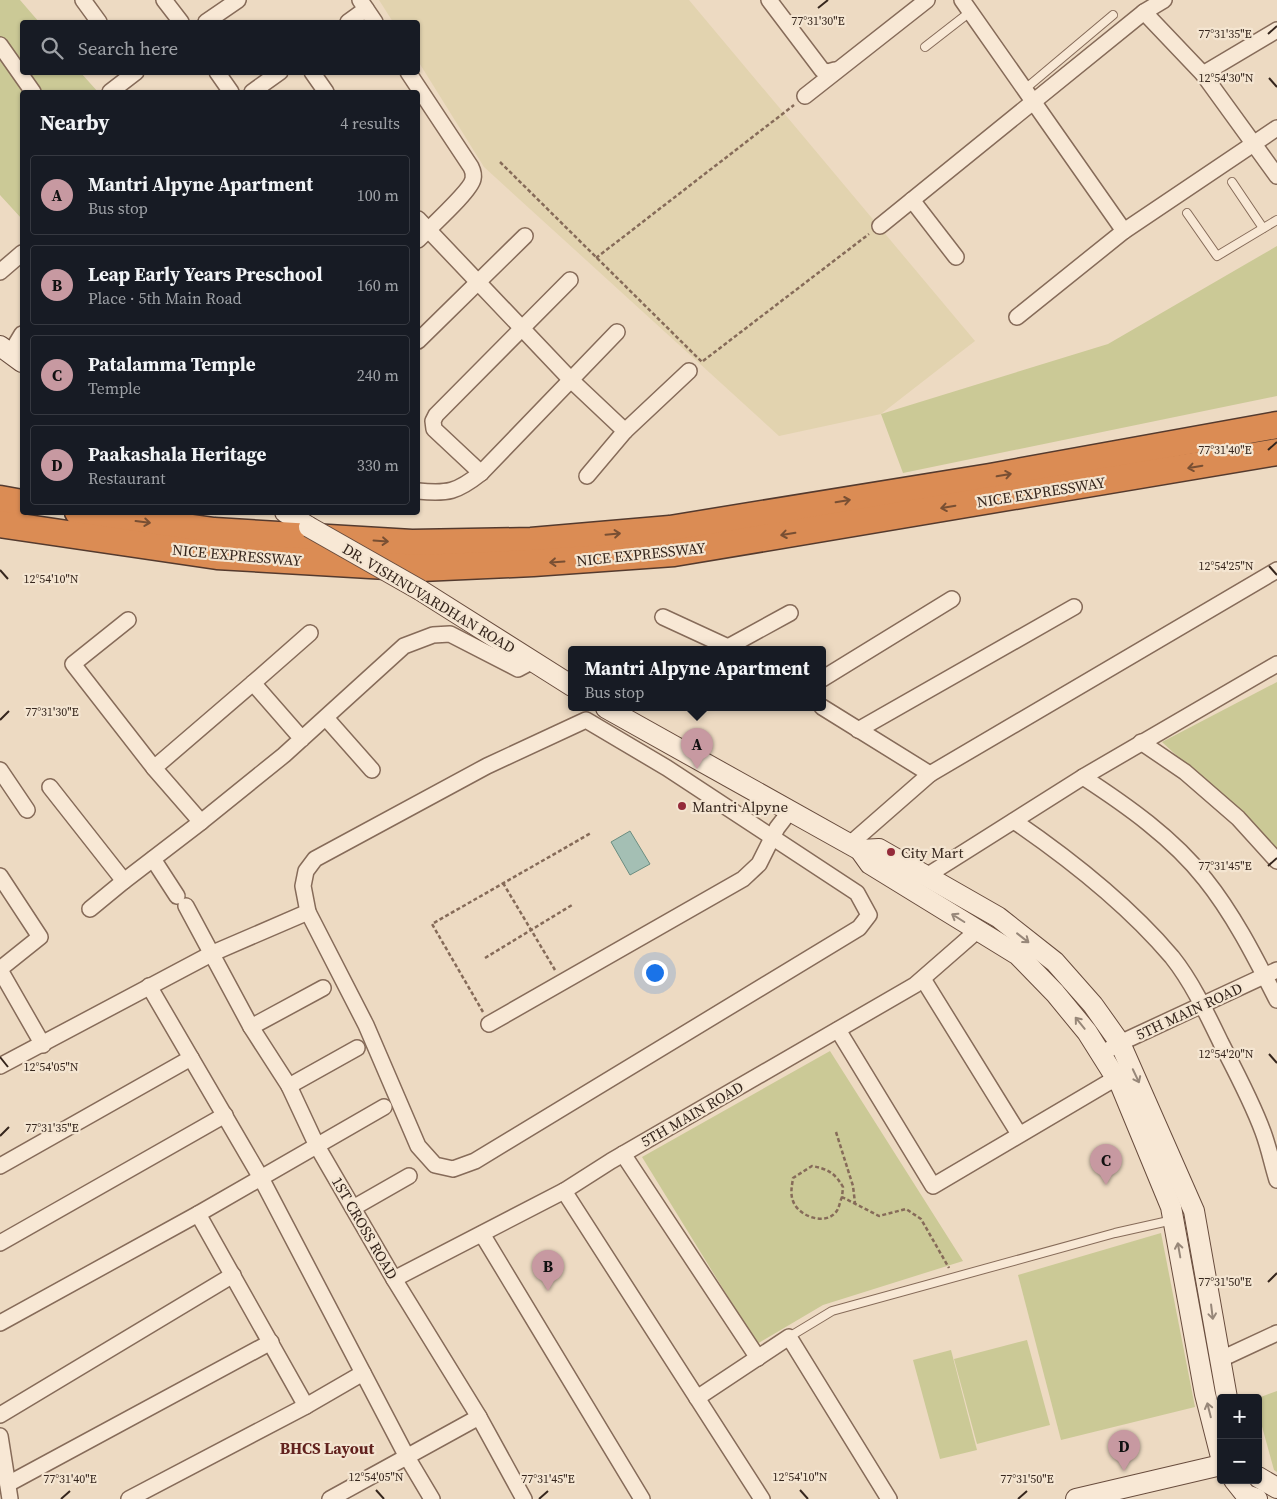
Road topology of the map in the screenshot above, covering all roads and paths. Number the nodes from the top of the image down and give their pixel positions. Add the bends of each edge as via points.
1 (83, 0) edge
2 (164, 0) edge
3 (238, 0) edge
4 (769, 0) edge
5 (927, 0) edge
6 (1164, 0) edge
7 (363, 4) edge
8 (966, 6) edge
9 (1144, 12) junction
10 (1113, 15) dead end
11 (98, 20) edge
12 (179, 20) edge
13 (209, 20) edge
14 (350, 20) edge
15 (374, 20) edge
16 (1277, 30) edge
17 (0, 45) edge
18 (925, 47) dead end
19 (835, 70) junction
20 (20, 73) edge
21 (1203, 74) junction
22 (21, 75) edge
23 (132, 75) edge
24 (219, 75) edge
25 (276, 75) edge
26 (314, 75) edge
27 (410, 75) edge
28 (1024, 89) junction
29 (32, 90) edge
30 (113, 90) edge
31 (230, 90) edge
32 (255, 90) edge
33 (325, 90) edge
34 (420, 90) edge
35 (420, 90) edge
36 (805, 96) joint
37 (1034, 103) junction
38 (1277, 128) edge
39 (1254, 143) junction
40 (500, 162) dead end
41 (1277, 176) edge
42 (1232, 182) dead end
43 (912, 200) junction
44 (1187, 213) dead end
45 (1277, 220) edge
46 (880, 226) joint
47 (1263, 228) junction
48 (421, 230) edge
49 (1124, 231) junction
50 (526, 236) dead end
51 (20, 255) edge
52 (956, 256) dead end
53 (596, 258) junction
54 (0, 272) edge
55 (570, 280) dead end
56 (478, 283) junction
57 (1017, 317) dead end
58 (522, 328) junction
59 (617, 332) dead end
60 (20, 338) edge
61 (420, 339) edge
62 (11, 354) edge
63 (702, 362) junction
64 (689, 371) joint
65 (572, 380) junction
66 (1277, 425) edge
67 (625, 431) junction
68 (1277, 452) edge
69 (481, 474) junction
70 (587, 476) dead end
71 (420, 491) edge
72 (0, 499) edge
73 (20, 503) edge
74 (99, 515) edge
75 (290, 515) edge
76 (0, 524) edge
77 (1277, 570) edge
78 (952, 599) dead end
79 (1074, 608) dead end
80 (790, 614) dead end
81 (663, 617) dead end
82 (128, 620) dead end
83 (310, 632) dead end
84 (725, 646) edge
85 (736, 646) edge
86 (533, 660) junction
87 (1277, 664) edge
88 (826, 676) edge
89 (253, 683) junction
90 (568, 683) edge
91 (826, 710) edge
92 (611, 711) edge
93 (326, 718) junction
94 (858, 730) junction
95 (302, 739) junction
96 (667, 742) junction
97 (1141, 742) junction
98 (658, 763) junction
99 (154, 768) junction
100 (0, 770) edge
101 (372, 770) dead end
102 (930, 774) junction
103 (1083, 777) junction
104 (50, 787) dead end
105 (27, 810) dead end
106 (790, 811) junction
107 (1014, 821) junction
108 (201, 822) junction
109 (591, 832) dead end
110 (772, 837) junction
111 (855, 847) junction
112 (153, 859) junction
113 (1277, 860) edge
114 (928, 875) junction
115 (1, 880) edge
116 (124, 881) junction
117 (503, 883) junction
118 (572, 905) dead end
119 (90, 909) dead end
120 (308, 912) junction
121 (531, 930) junction
122 (978, 930) junction
123 (213, 953) junction
124 (485, 958) dead end
125 (0, 969) edge
126 (1271, 973) edge
127 (922, 979) junction
128 (562, 982) junction
129 (148, 986) junction
130 (323, 988) dead end
131 (1277, 1000) edge
132 (1203, 1006) junction
133 (490, 1024) joint
134 (252, 1027) junction
135 (838, 1030) junction
136 (1120, 1043) junction
137 (43, 1045) junction
138 (357, 1048) dead end
139 (1101, 1054) junction
140 (191, 1058) junction
141 (0, 1066) edge
142 (1116, 1078) junction
143 (289, 1086) junction
144 (384, 1107) dead end
145 (224, 1115) junction
146 (836, 1132) dead end
147 (1019, 1134) junction
148 (317, 1146) junction
149 (623, 1154) junction
150 (0, 1166) edge
151 (409, 1176) dead end
152 (262, 1178) junction
153 (1277, 1180) edge
154 (564, 1191) junction
155 (842, 1197) junction
156 (855, 1204) junction
157 (353, 1208) junction
158 (198, 1214) junction
159 (1173, 1220) junction
160 (482, 1234) junction
161 (0, 1243) edge
162 (233, 1275) junction
163 (954, 1278) junction
164 (394, 1279) junction
165 (0, 1323) edge
166 (1277, 1333) edge
167 (789, 1337) junction
168 (271, 1342) junction
169 (758, 1358) junction
170 (1219, 1360) junction
171 (363, 1373) junction
172 (1226, 1394) edge
173 (697, 1398) junction
174 (306, 1406) junction
175 (0, 1415) edge
176 (479, 1417) junction
177 (0, 1436) edge
178 (1217, 1441) edge
179 (407, 1457) junction
180 (1217, 1466) edge
181 (1262, 1479) edge
182 (1277, 1488) edge
183 (9, 1492) edge
184 (1132, 1493) edge
185 (130, 1499) edge
186 (330, 1499) edge
187 (432, 1499) edge
188 (524, 1499) edge
189 (642, 1499) edge
190 (762, 1499) edge
191 (889, 1499) edge
192 (1076, 1499) edge

1 - 11 street
2 - 12 street
3 - 13 street
4 - 19 street via 822,70
5 - 19 street
6 - 9 street
7 - 14 street
7 - 15 street
8 - 18 lane
8 - 28 street
9 - 21 street
9 - 37 street
10 - 28 lane
16 - 21 street
17 - 20 street
19 - 36 street
21 - 39 street
22 - 29 street
23 - 30 street
24 - 31 street
25 - 32 street
26 - 33 street
27 - 34 street
28 - 37 street
35 - 48 street via 473,174 473,181 464,193
36 - 53 path
37 - 43 street
37 - 49 street
38 - 39 street
39 - 41 street
39 - 49 street
40 - 53 path
42 - 47 lane
43 - 46 street
43 - 52 street
44 - 47 lane via 1217,256
45 - 47 lane
46 - 63 path
48 - 56 street
49 - 57 street
50 - 56 street
51 - 54 street
53 - 63 path
55 - 58 street
56 - 58 street
56 - 61 street
58 - 65 street
58 - 69 street via 433,421 439,435
59 - 65 street
60 - 62 street
63 - 64 path
64 - 67 street
65 - 67 street
65 - 69 street
74 -> 66 highway, NICE EXPRESSWAY via 214,531 412,543 531,541 670,529 1000,476
67 - 70 street
68 -> 76 highway, NICE EXPRESSWAY via 674,553 533,563 421,568 217,556
69 - 71 street via 461,489 436,493
72 - 73 highway
75 - 86 main road, DR. VISHNUVARDHAN ROAD, bridge
77 - 102 street
78 - 88 street
79 - 94 street
80 - 85 street
81 - 84 street
82 - 99 street via 74,664
83 - 89 street
86 - 90 main road, DR. VISHNUVARDHAN ROAD
86 - 93 street via 518,669 450,634 433,635 404,646
87 - 97 street
89 - 95 street
89 - 99 street
91 - 94 street
92 - 96 main road
93 - 95 street
93 - 101 street
94 - 102 street
95 - 108 street
96 - 98 street
96 - 106 main road
97 - 103 street
97 - 113 street via 1185,772 1238,818
98 - 110 street
98 - 120 street via 586,720 487,766 315,859 306,871 304,886
99 - 108 street
100 - 105 street
102 - 111 street
103 - 107 street
103 - 126 street via 1121,801 1174,846 1205,878
104 - 116 street
106 - 110 street
106 - 111 main road
107 - 114 street
107 - 132 street via 1057,851 1142,924 1173,959
108 - 112 street
109 - 117 path
110 - 120 street via 857,893 869,915 859,928 475,1161 453,1169 435,1165 418,1146 366,1025
110 - 128 street via 759,864 743,879
111 - 114 main road via 879,849
122 -> 111 main road via 870,864
112 - 116 street
112 - 123 street, 1ST CROSS ROAD
114 -> 136 main road via 998,918 1055,962
115 - 125 street via 40,938
116 - 119 street
117 - 121 path
117 - 133 path via 432,924
118 - 121 path
120 - 123 street
121 - 124 path
121 - 128 path
122 - 127 street, 5TH MAIN ROAD
139 -> 122 main road via 1055,993 1018,954
123 - 129 street
123 - 134 street, 1ST CROSS ROAD
125 - 137 street
126 - 131 street
126 - 132 street, 5TH MAIN ROAD
127 - 135 street, 5TH MAIN ROAD
127 - 147 street
128 - 133 street
129 - 137 street
129 - 140 street
130 - 134 street
132 - 136 street, 5TH MAIN ROAD
132 - 153 street via 1263,1132
134 - 143 street, 1ST CROSS ROAD
135 - 147 street via 933,1186
135 - 149 street, 5TH MAIN ROAD
136 - 139 street, 5TH MAIN ROAD
136 -> 170 main road via 1194,1211
137 - 141 street
138 - 143 street
139 - 142 main road
140 - 145 street
140 - 150 street
142 - 147 street
142 - 159 main road via 1171,1207
143 - 148 street, 1ST CROSS ROAD
144 - 148 street
145 - 152 street
145 - 161 street
146 - 156 path via 853,1186
148 - 152 street
148 - 157 street, 1ST CROSS ROAD
149 - 154 street, 5TH MAIN ROAD
149 - 169 street
151 - 157 street
152 - 158 street
152 - 171 street
154 - 160 street, 5TH MAIN ROAD
154 - 173 street
155 - 155 path via 844,1187 827,1169 812,1166 794,1178 793,1204 805,1215 828,1218 836,1212
155 - 156 path
156 - 163 path via 879,1216 906,1209 922,1219
157 - 164 street, 1ST CROSS ROAD
158 - 162 street
158 - 165 street
159 - 163 lane
178 -> 159 main road via 1205,1394
160 - 164 street, 5TH MAIN ROAD
160 - 189 street
162 - 168 street
162 - 175 street
163 - 167 lane via 832,1311
164 - 176 street, 1ST CROSS ROAD
166 - 170 street
167 - 169 street
167 - 191 street
168 - 174 street
168 - 183 street
169 - 173 street
170 - 172 main road
171 - 174 street
171 - 179 street
173 - 190 street
174 - 185 street
176 - 179 street
176 - 188 street, 1ST CROSS ROAD
177 - 183 street
179 - 186 street
179 - 187 street
180 - 184 main road
181 - 182 main road
184 - 192 main road

